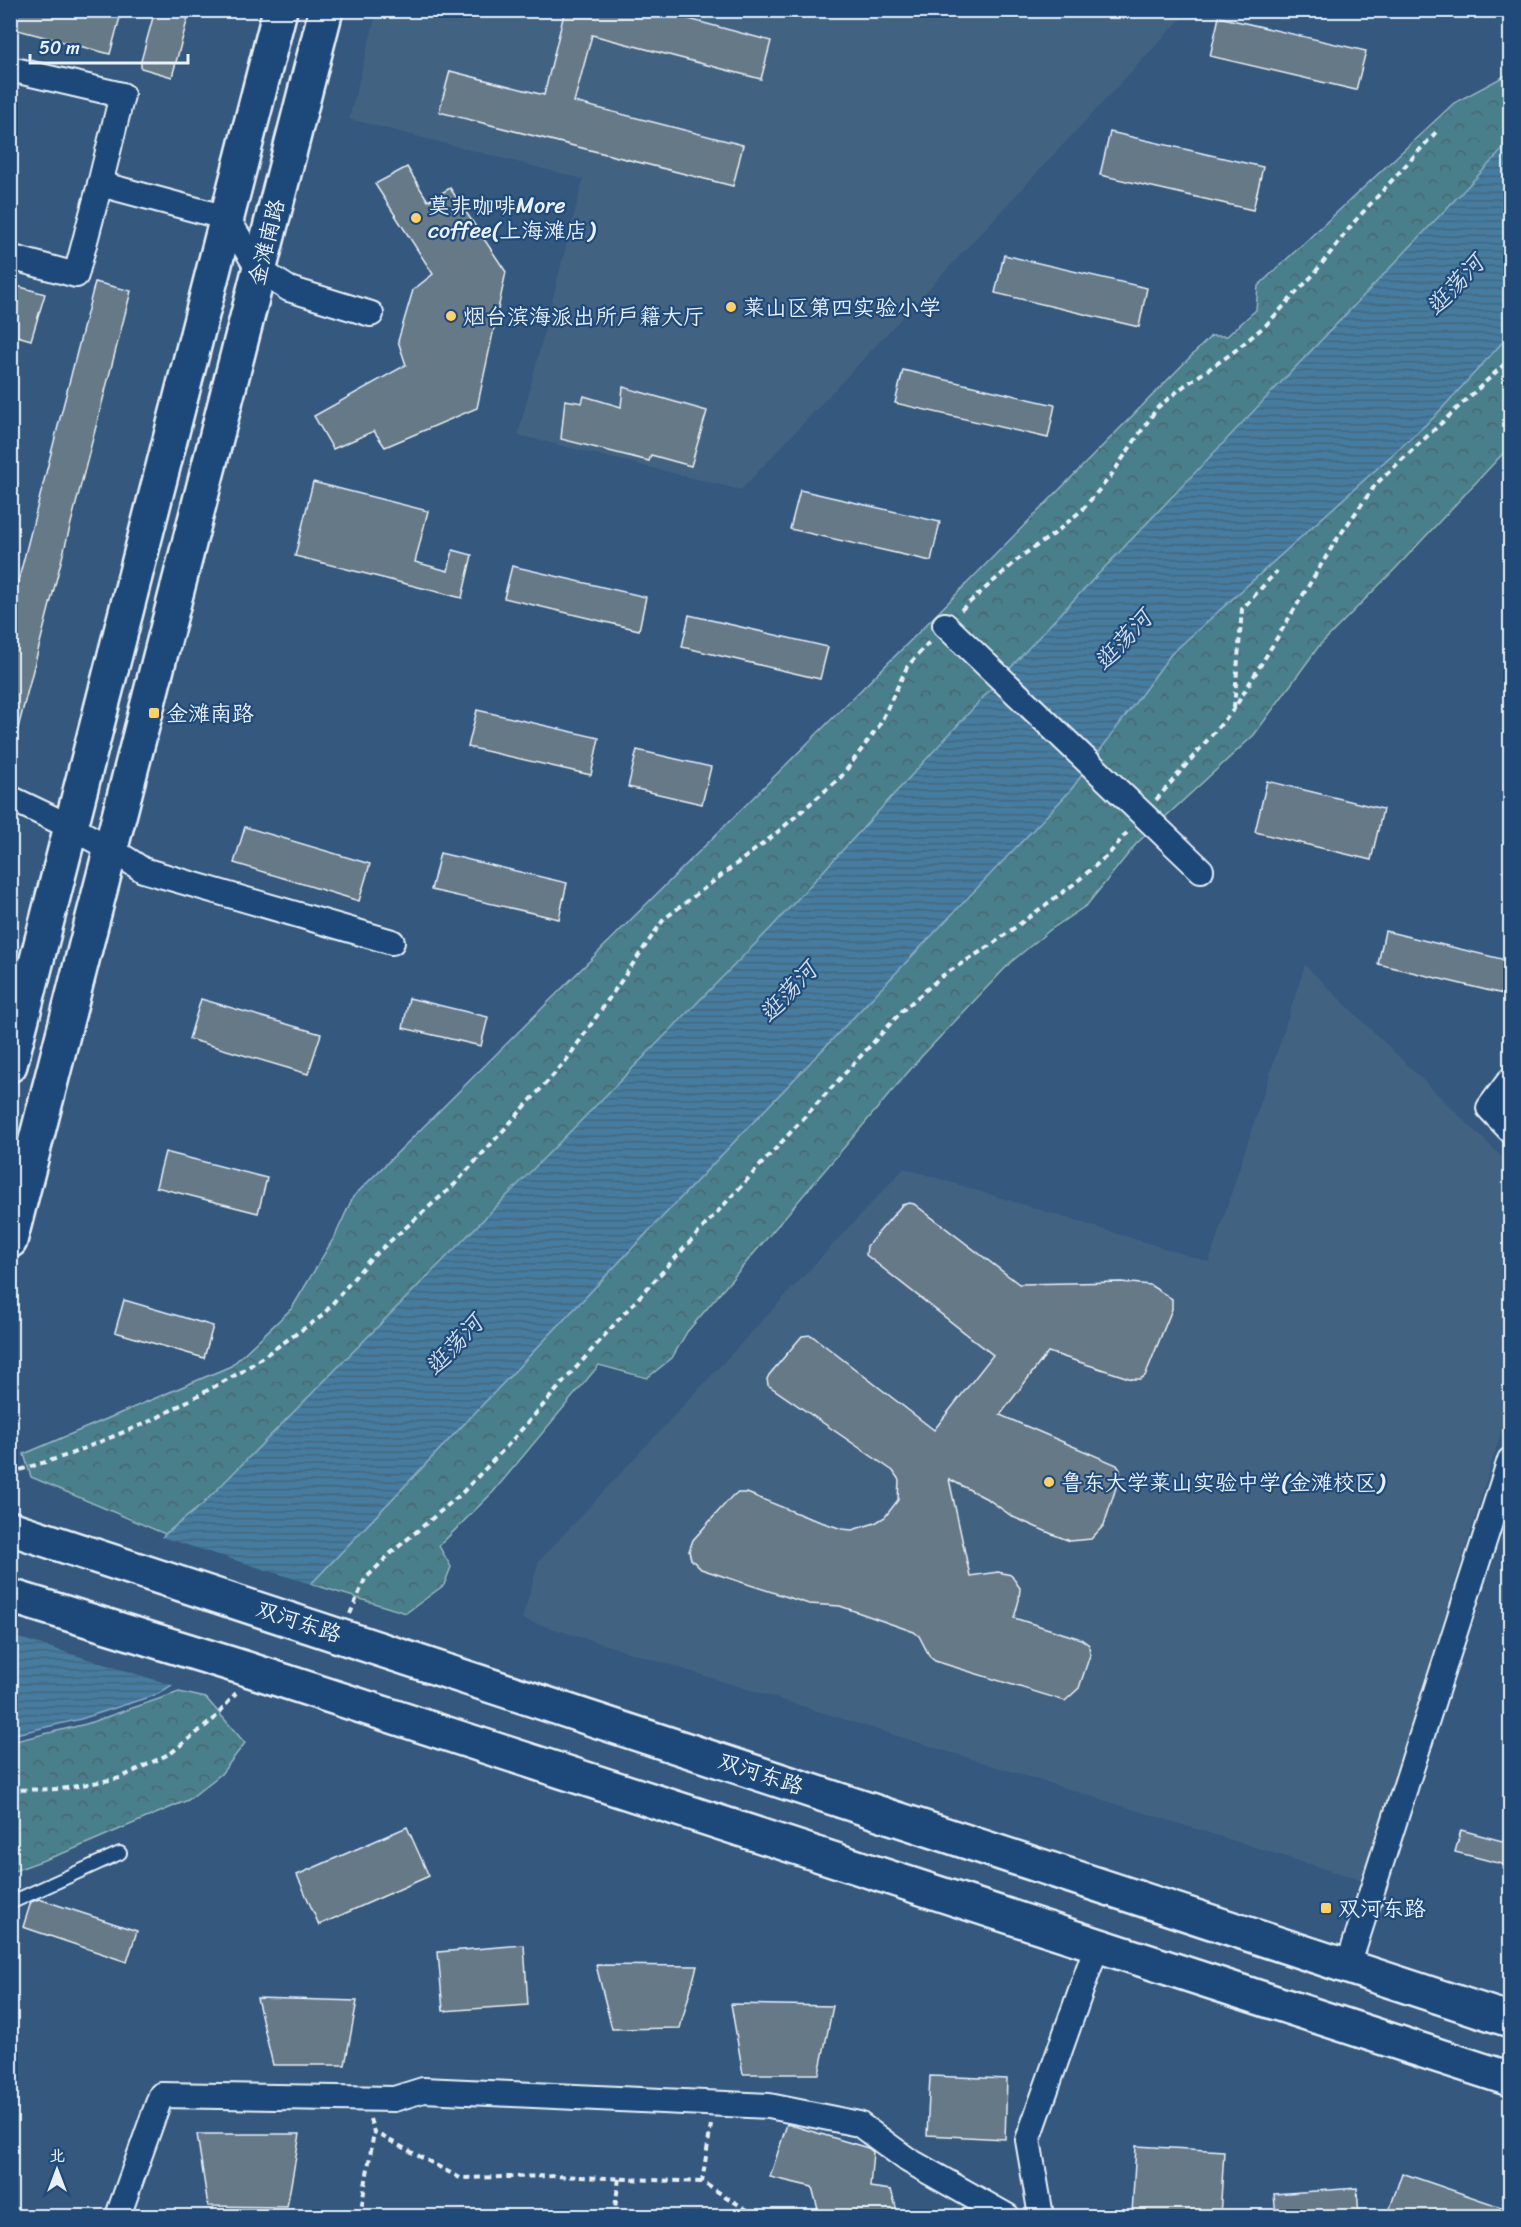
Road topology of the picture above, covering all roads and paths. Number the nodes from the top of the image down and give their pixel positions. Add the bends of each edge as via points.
1 (280, 10) edge
2 (326, 10) edge
3 (10, 69) edge
4 (1437, 131) dead end
5 (99, 184) junction
6 (227, 218) junction
7 (10, 257) edge
8 (259, 270) junction
9 (371, 314) dead end
10 (1510, 359) edge
11 (1277, 571) dead end
12 (945, 625) junction
13 (1234, 709) junction
14 (10, 798) edge
15 (1148, 809) dead end
16 (71, 826) junction
17 (1133, 827) dead end
18 (111, 848) junction
19 (1201, 870) dead end
20 (392, 942) dead end
21 (10, 1065) edge
22 (1510, 1080) edge
23 (1510, 1130) edge
24 (10, 1241) edge
25 (1510, 1460) edge
26 (10, 1473) edge
27 (17, 1530) edge
28 (10, 1596) edge
29 (350, 1615) dead end
30 (240, 1680) junction
31 (10, 1790) edge
32 (120, 1853) dead end
33 (10, 1903) edge
34 (1097, 1945) junction
35 (1348, 1966) junction
36 (1510, 2020) edge
37 (1510, 2079) edge
38 (364, 2098) junction
39 (714, 2104) junction
40 (374, 2132) junction
41 (619, 2178) junction
42 (702, 2182) junction
43 (118, 2217) edge
44 (360, 2217) edge
45 (614, 2217) edge
46 (757, 2217) edge
47 (1006, 2217) edge
48 (1041, 2217) edge

1 - 6 street, 金滩南路
2 - 8 street, 金滩南路
3 - 5 street via 122,94
4 - 12 path via 1266,324 1232,354 1157,408 1083,509 987,585
5 - 6 street
5 - 7 street via 76,275
6 - 8 street
6 - 16 street, 金滩南路
8 - 9 street via 289,289
8 - 18 street, 金滩南路
10 - 13 path via 1376,484 1335,542
11 - 13 path via 1242,609
12 - 19 street
12 - 26 path via 907,667 879,726 841,777 773,837 664,918 565,1062 455,1184 370,1259 322,1316 241,1372 153,1420 68,1455
13 - 15 path
14 - 16 street
16 - 18 street
16 - 21 street, 金滩南路
17 - 29 path via 1074,884 942,976 903,1010 507,1446 460,1495 365,1580
18 - 20 street via 144,870
18 - 24 street, 金滩南路
22 - 23 street via 1489,1108
25 - 35 street
27 - 35 street, 双河东路
28 - 30 street
30 - 31 path via 214,1719 171,1753 120,1778 61,1789
30 - 34 street
32 - 33 lane
34 - 37 street
34 - 48 street via 1028,2140
35 - 36 street, 双河东路
38 - 39 street via 394,2099 423,2090
38 - 40 path
38 - 43 street via 161,2095
39 - 42 path
39 - 47 street via 769,2106 860,2124 908,2160
40 - 41 path via 460,2178
40 - 44 path
41 - 42 path
41 - 45 path
42 - 46 path

